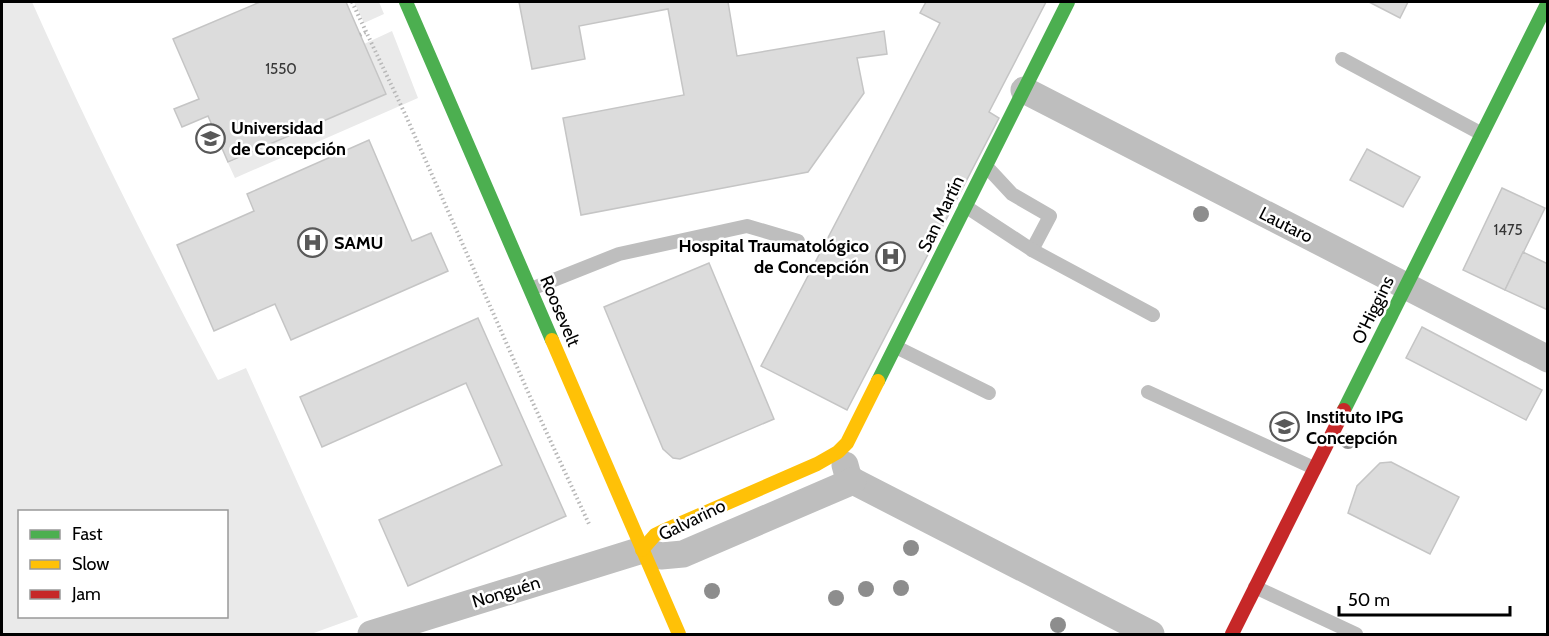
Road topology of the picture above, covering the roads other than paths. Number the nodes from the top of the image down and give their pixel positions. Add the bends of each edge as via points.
1 (406, 2) edge
2 (1068, 2) edge
3 (1548, 2) edge
4 (1342, 59) dead end
5 (1024, 90) junction
6 (1482, 134) junction
7 (986, 166) junction
8 (965, 206) junction
9 (798, 241) dead end
10 (1032, 250) junction
11 (1405, 286) junction
12 (531, 289) junction
13 (1153, 315) dead end
14 (896, 347) junction
15 (1548, 359) edge
16 (1148, 392) dead end
17 (989, 393) dead end
18 (847, 443) junction
19 (1314, 468) junction
20 (853, 481) junction
21 (642, 549) junction
22 (1255, 587) junction
23 (370, 634) edge
24 (679, 634) edge
25 (1151, 634) edge
26 (1232, 634) edge
27 (1356, 634) edge

1 - 12 main road, Roosevelt
2 - 5 main road, San Martín
3 - 6 main road, O'Higgins
4 - 6 lane
5 - 7 main road, San Martín
5 - 11 street, Lautaro
6 - 11 main road, O'Higgins
7 - 8 main road, San Martín
7 - 10 lane via 1012,194 1050,216
8 - 10 lane
8 - 14 main road, San Martín
9 - 12 lane via 747,226 619,254
10 - 13 lane
11 - 15 street, Lautaro
11 - 19 main road, O'Higgins
12 - 21 main road, Roosevelt
14 - 17 lane
14 - 18 main road, San Martín
16 - 19 lane
18 - 20 street via 845,463
18 - 21 main road, Galvarino via 817,464 655,535
19 - 22 main road, O'Higgins
20 - 21 street, Galvarino via 683,554 661,556
20 - 25 street
21 - 23 street, Nonguén
21 - 24 main road, Roosevelt
22 - 26 main road, O'Higgins
22 - 27 lane

